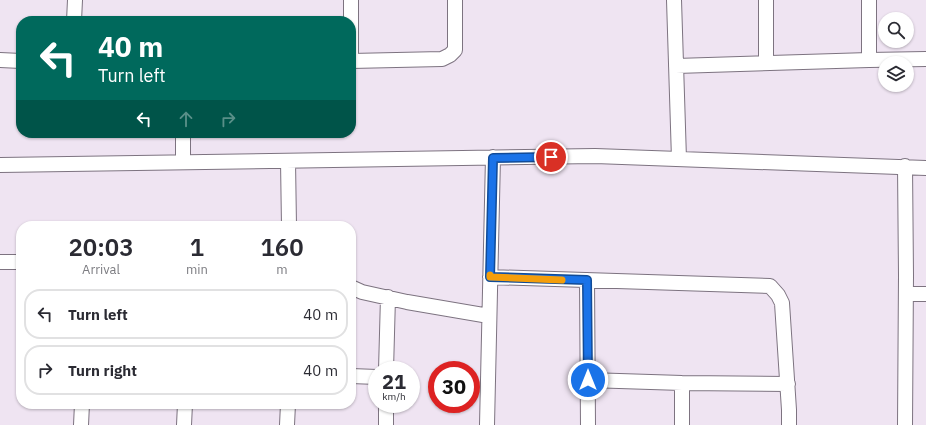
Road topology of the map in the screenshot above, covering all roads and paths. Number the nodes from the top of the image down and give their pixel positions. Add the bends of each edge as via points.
1 (75, 0) edge
2 (351, 0) edge
3 (455, 0) edge
4 (674, 0) edge
5 (766, 0) edge
6 (869, 0) edge
7 (74, 16) edge
8 (351, 16) edge
9 (0, 60) edge
10 (869, 60) junction
11 (926, 60) edge
12 (16, 61) edge
13 (356, 61) edge
14 (766, 63) junction
15 (676, 66) junction
16 (183, 138) edge
17 (493, 158) junction
18 (679, 159) junction
19 (288, 160) junction
20 (183, 162) junction
21 (0, 165) edge
22 (905, 166) junction
23 (926, 168) edge
24 (289, 221) edge
25 (0, 262) edge
26 (16, 262) edge
27 (490, 277) junction
28 (587, 280) junction
29 (356, 289) edge
30 (906, 294) junction
31 (926, 294) edge
32 (388, 297) junction
33 (489, 316) junction
34 (386, 361) edge
35 (356, 376) edge
36 (368, 377) edge
37 (588, 380) junction
38 (682, 383) junction
39 (788, 384) junction
40 (82, 409) edge
41 (185, 409) edge
42 (288, 409) edge
43 (386, 413) edge
44 (81, 425) edge
45 (184, 425) edge
46 (287, 425) edge
47 (386, 425) edge
48 (487, 425) edge
49 (588, 425) edge
50 (682, 425) edge
51 (789, 425) edge
52 (906, 425) edge

1 - 7 street
2 - 8 street
3 - 13 street via 455,50 450,55 442,59
4 - 15 street
5 - 14 street
6 - 10 street
9 - 12 street
10 - 11 street
10 - 14 street
14 - 15 street
15 - 18 street
16 - 20 street
17 - 18 street via 595,156
17 - 19 street
17 - 27 street
18 - 22 street
19 - 20 street
19 - 24 street
20 - 21 street
22 - 23 street
22 - 30 street
25 - 26 street
27 - 28 street
27 - 33 street
28 - 37 street
28 - 39 street via 770,286 782,303
29 - 32 street
30 - 31 street
30 - 52 street
32 - 33 street
32 - 34 street
33 - 48 street
35 - 36 street
37 - 38 street
37 - 49 street
38 - 39 street
38 - 50 street
39 - 51 street
40 - 44 street
41 - 45 street
42 - 46 street
43 - 47 street

